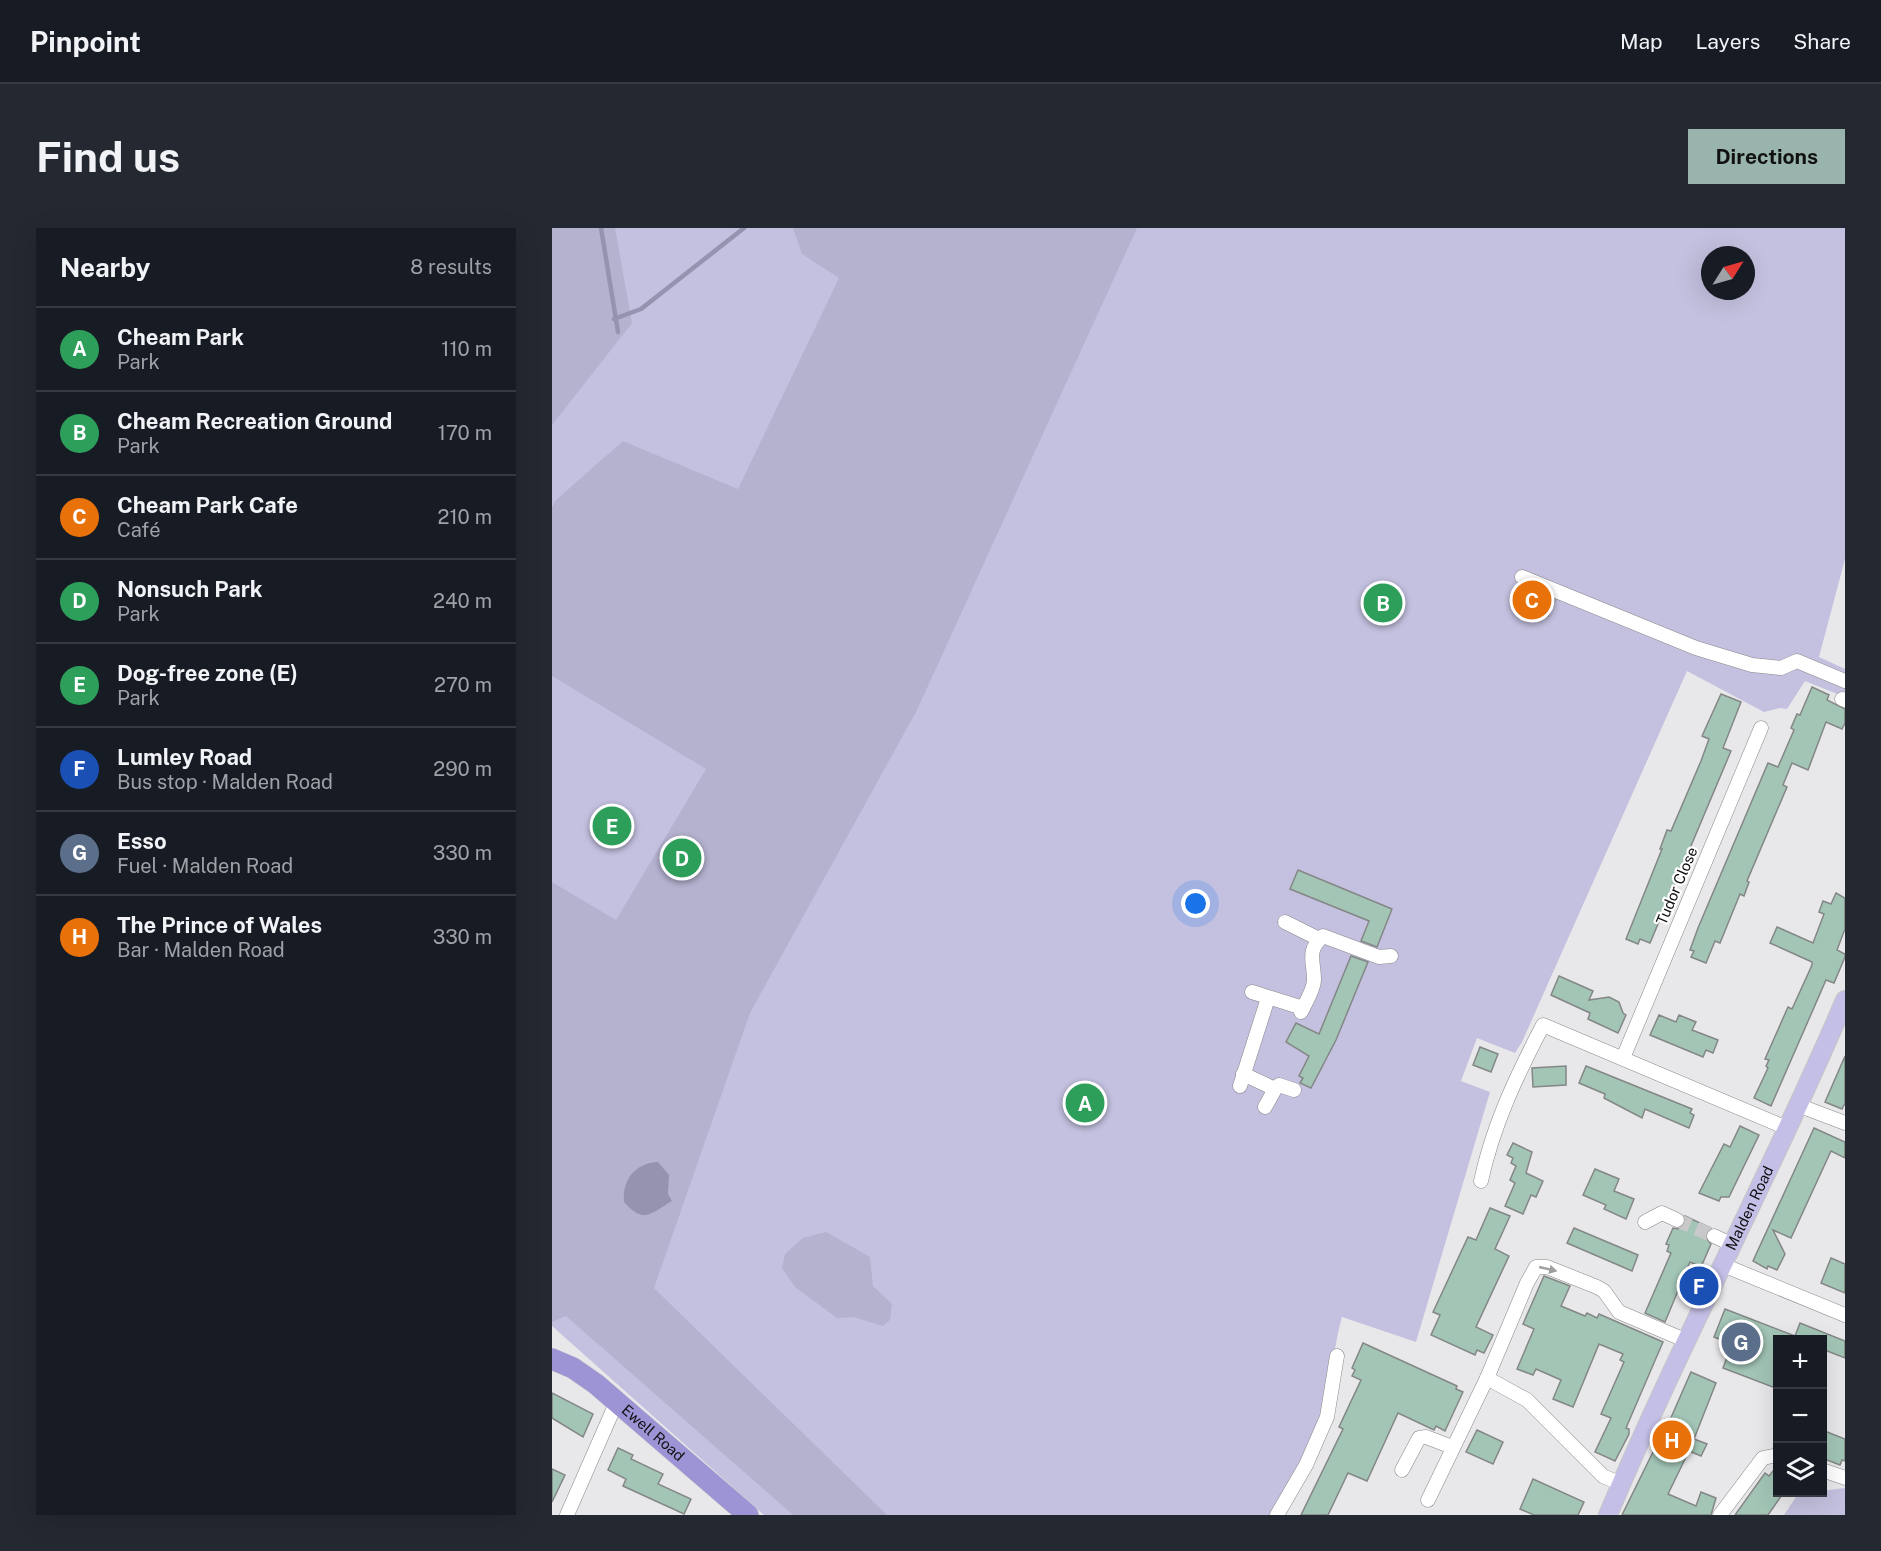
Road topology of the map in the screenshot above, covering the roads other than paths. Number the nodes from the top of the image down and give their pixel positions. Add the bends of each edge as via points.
1 (1522, 577) dead end
2 (1845, 681) edge
3 (1761, 728) dead end
4 (1285, 922) dead end
5 (1319, 939) junction
6 (1391, 956) dead end
7 (1252, 992) dead end
8 (1268, 998) junction
9 (1845, 1000) edge
10 (1623, 1058) junction
11 (1275, 1089) junction
12 (1294, 1090) dead end
13 (1800, 1106) junction
14 (1265, 1107) dead end
15 (1845, 1123) edge
16 (1789, 1129) junction
17 (1481, 1181) dead end
18 (1677, 1220) tunnel mouth
19 (1645, 1222) dead end
20 (1714, 1236) tunnel mouth
21 (1733, 1245) junction
22 (1723, 1265) junction
23 (1845, 1315) edge
24 (1687, 1341) junction
25 (1337, 1356) dead end
26 (552, 1359) edge
27 (1487, 1378) junction
28 (617, 1401) junction
29 (1452, 1448) junction
30 (1773, 1456) edge
31 (1402, 1470) dead end
32 (1827, 1471) edge
33 (1845, 1478) edge
34 (1621, 1484) junction
35 (1428, 1500) dead end
36 (567, 1515) edge
37 (748, 1515) edge
38 (1277, 1515) edge
39 (1608, 1515) edge
40 (1720, 1515) edge

1 - 2 street via 1696,648 1752,665 1781,668 1797,662
3 - 10 street, Tudor Close
4 - 5 street
5 - 6 street via 1323,936 1379,957
5 - 8 street via 1310,962 1314,982 1302,1010
7 - 8 street
8 - 11 street via 1242,1080
9 - 13 main road, Malden Road
10 - 16 street
10 - 17 street via 1537,1023 1486,1155
11 - 12 street via 1279,1085
11 - 14 street
13 - 15 street
13 - 16 main road, Malden Road
16 - 21 main road, Malden Road
18 - 19 street via 1662,1213
20 - 21 street
21 - 22 main road, Malden Road
22 - 23 street
22 - 24 main road, Malden Road
27 -> 24 street via 1533,1270 1540,1266 1598,1287 1614,1308
24 - 34 main road, Malden Road
25 - 38 street via 1327,1417 1306,1465
26 - 28 highway, Ewell Road via 573,1368
27 - 29 street
27 - 34 street via 1527,1400 1603,1476
28 - 36 street
28 - 37 highway, Ewell Road
29 - 31 street via 1419,1438
29 - 35 street
30 - 40 street via 1763,1458
32 - 33 street
34 - 39 main road, Malden Road

